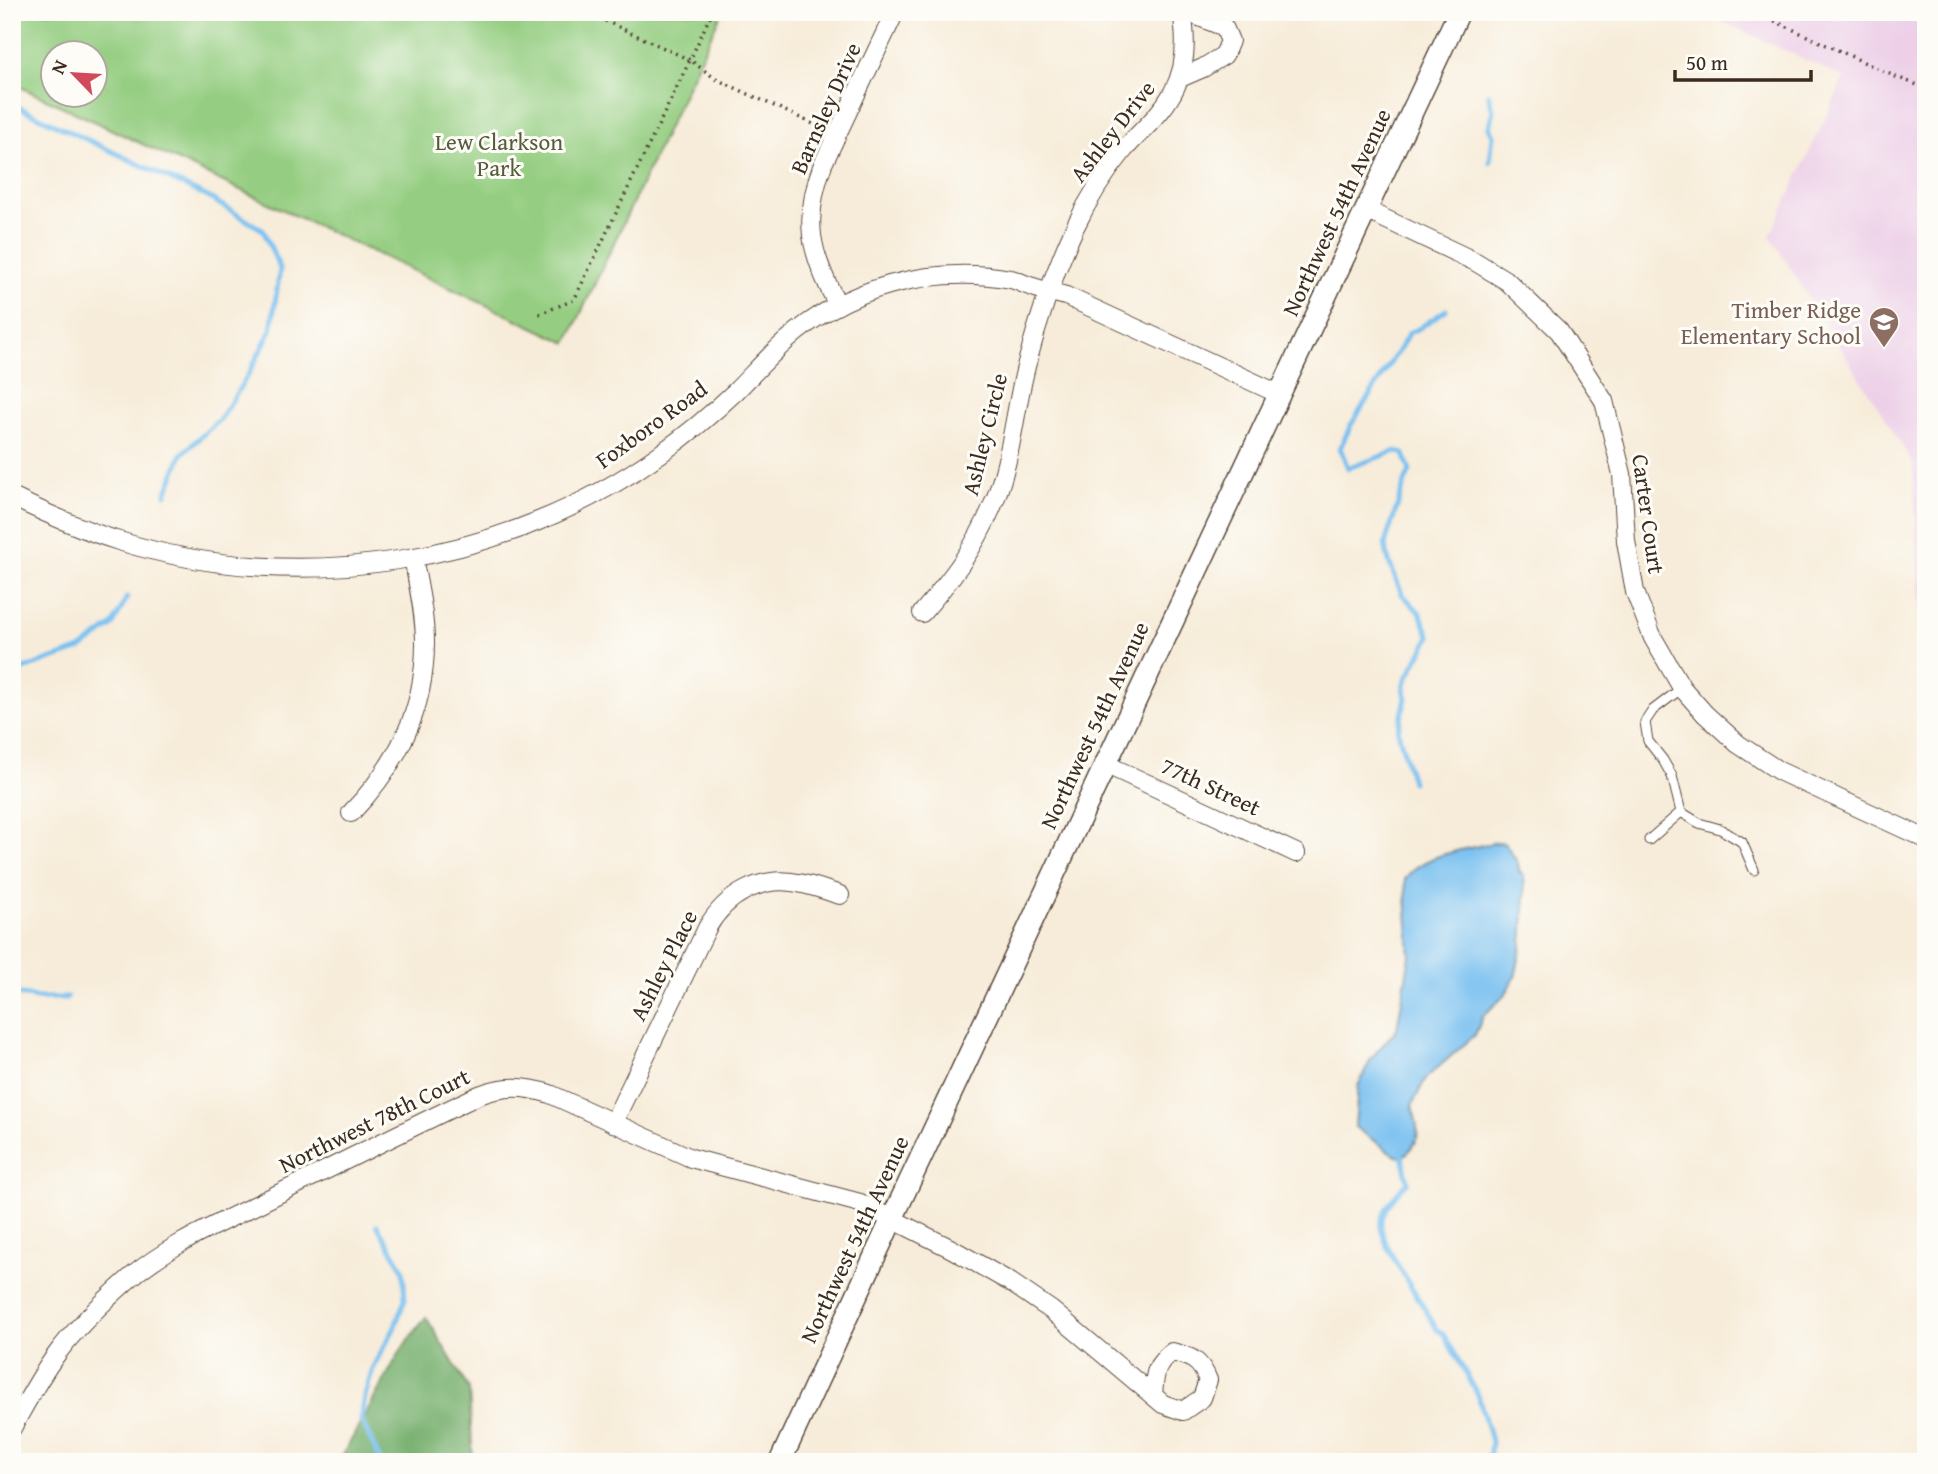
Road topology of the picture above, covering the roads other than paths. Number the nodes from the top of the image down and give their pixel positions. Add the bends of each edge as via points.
1 (895, 12) edge
2 (1184, 12) edge
3 (1459, 12) edge
4 (1180, 78) junction
5 (1366, 210) junction
6 (1049, 291) junction
7 (838, 306) junction
8 (1279, 394) junction
9 (12, 497) edge
10 (413, 557) junction
11 (922, 613) dead end
12 (1682, 688) junction
13 (1105, 764) junction
14 (1681, 812) junction
15 (351, 813) dead end
16 (1926, 839) edge
17 (1648, 840) dead end
18 (1296, 853) dead end
19 (1754, 870) dead end
20 (840, 895) dead end
21 (613, 1123) junction
22 (892, 1219) junction
23 (1153, 1395) dead end
24 (12, 1428) edge
25 (780, 1462) edge

1 - 7 street, Barnsley Drive via 815,186 811,234 816,258
2 - 4 street, Ashley Drive via 1186,43
2 - 4 street, Ashley Drive via 1224,27 1230,41 1224,55
3 - 5 street, Northwest 54th Avenue
4 - 6 street, Ashley Drive via 1157,116 1100,181 1071,234
5 - 8 street, Northwest 54th Avenue
5 - 12 street, Carter Court via 1507,281 1559,331 1604,401 1622,474 1635,592 1653,638
6 - 7 street, Foxboro Road via 1015,280 941,276 904,281
6 - 8 street, Foxboro Road
6 - 11 street, Ashley Circle via 993,506 955,575
7 - 10 street, Foxboro Road via 786,341 702,422 617,482 522,528
8 - 13 street, Northwest 54th Avenue
9 - 10 street, Foxboro Road via 120,542 225,564 337,567
10 - 15 street via 425,642 417,705 391,764
12 - 14 lane via 1645,722 1648,741 1672,776
12 - 16 street, Carter Court via 1738,744 1779,771
13 - 18 street, 77th Street
13 - 22 street, Northwest 54th Avenue
14 - 17 lane
14 - 19 lane via 1742,842
20 - 21 street, Ashley Place via 780,881 741,891 725,904 712,918
21 - 22 street, Northwest 78th Court via 691,1158 846,1198
21 - 24 street, Northwest 78th Court via 550,1094 514,1086 479,1095 349,1157 197,1235 131,1277 57,1353
22 - 23 street, Northwest 78th Court via 1010,1282
22 - 25 street, Northwest 54th Avenue

